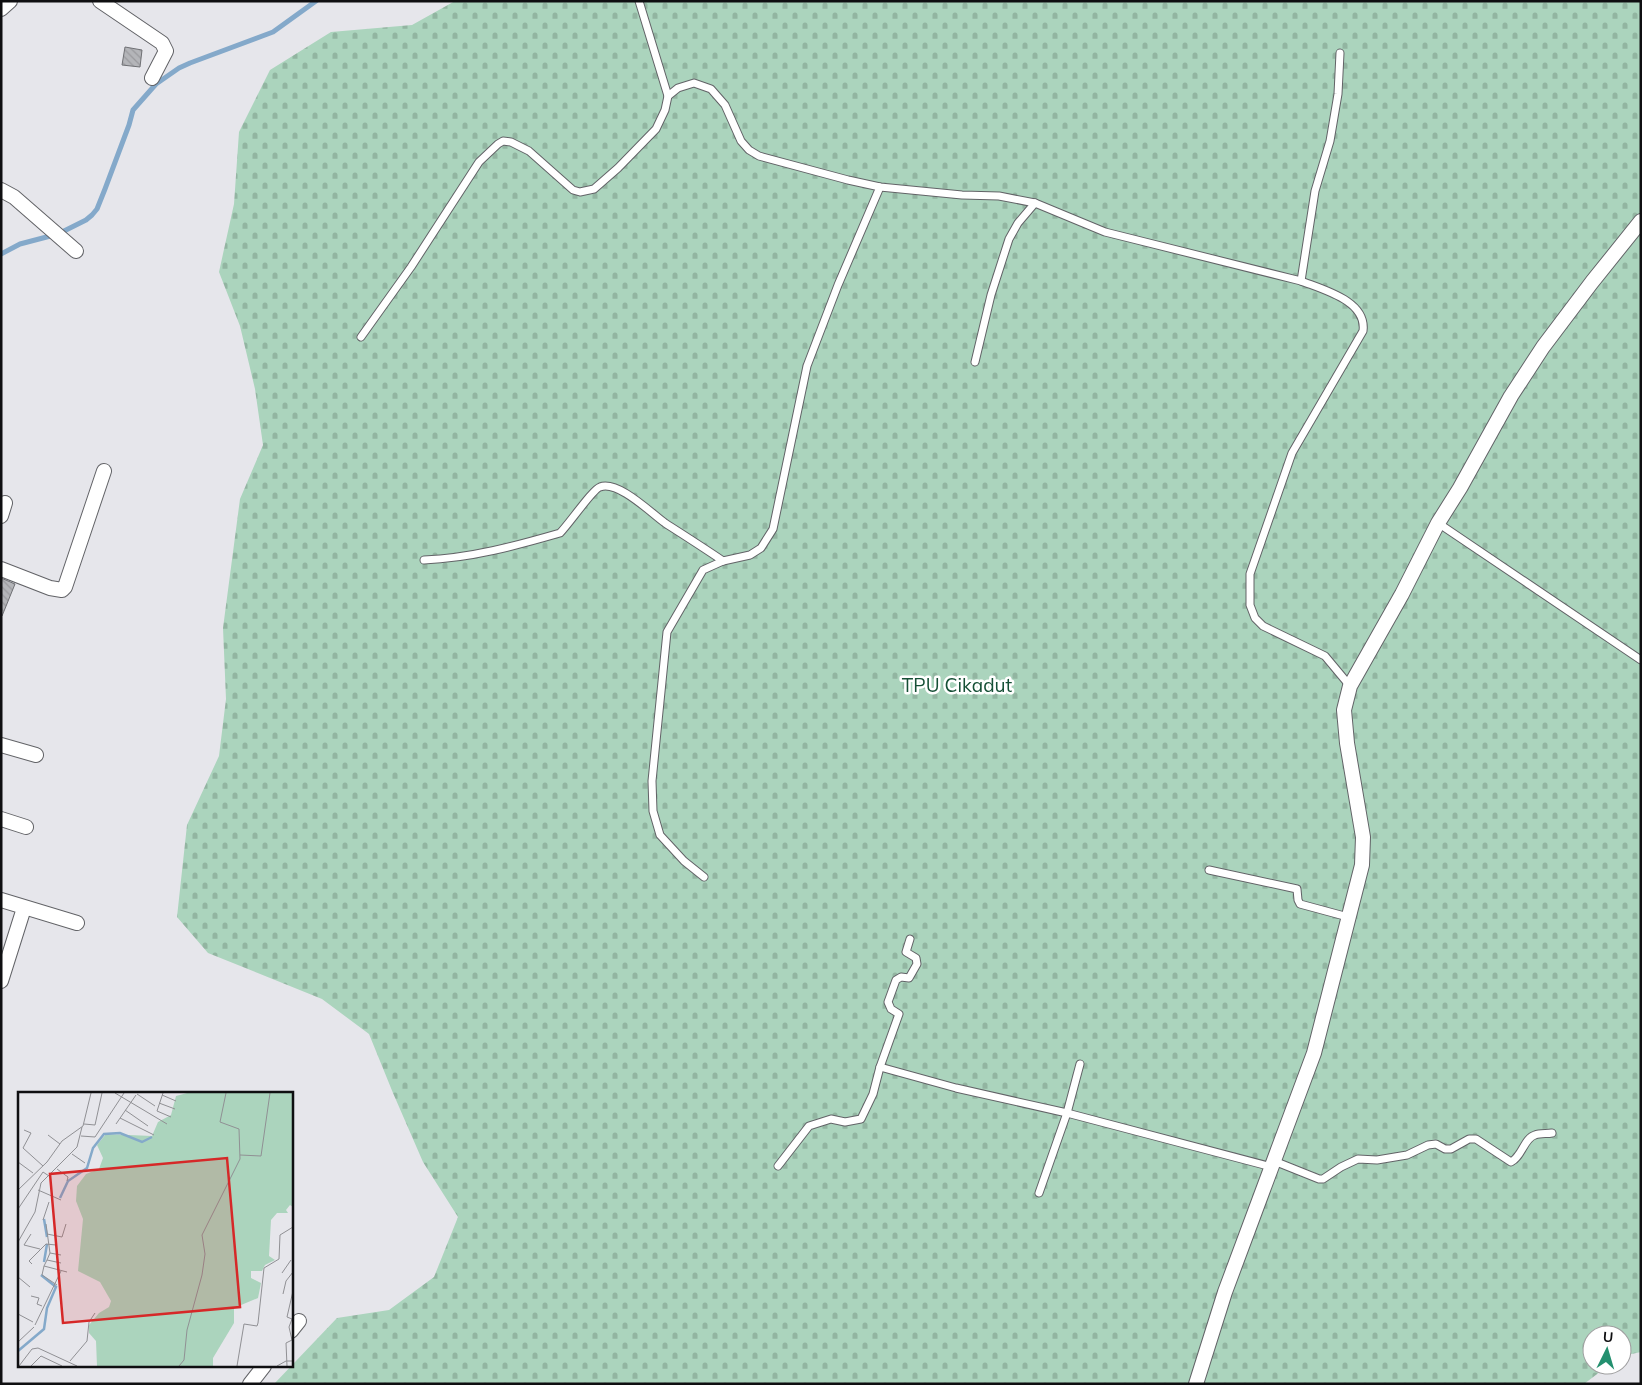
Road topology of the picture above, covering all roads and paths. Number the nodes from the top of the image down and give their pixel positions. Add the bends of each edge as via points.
1 (10, 1) edge
2 (100, 1) edge
3 (639, 1) edge
4 (1, 8) edge
5 (1340, 53) dead end
6 (152, 78) dead end
7 (668, 96) junction
8 (880, 187) junction
9 (1, 190) edge
10 (1035, 204) junction
11 (1641, 221) edge
12 (76, 251) dead end
13 (1301, 281) junction
14 (361, 337) dead end
15 (975, 362) dead end
16 (104, 471) dead end
17 (1438, 523) junction
18 (424, 560) dead end
19 (723, 561) junction
20 (1, 569) edge
21 (1641, 660) edge
22 (1350, 686) junction
23 (1, 745) edge
24 (36, 755) dead end
25 (1, 819) edge
26 (26, 827) dead end
27 (1209, 870) dead end
28 (704, 877) dead end
29 (1, 900) edge
30 (24, 908) junction
31 (1348, 917) junction
32 (77, 923) dead end
33 (910, 939) dead end
34 (1, 980) edge
35 (1080, 1064) dead end
36 (880, 1067) junction
37 (1067, 1113) junction
38 (1552, 1133) dead end
39 (1273, 1164) junction
40 (778, 1166) dead end
41 (1039, 1193) dead end
42 (262, 1368) edge
43 (250, 1384) edge
44 (1196, 1384) edge

1 - 4 street
2 - 6 street via 162,43 166,52
3 - 7 lane
5 - 13 lane via 1338,94 1330,141 1315,191
7 - 8 lane via 678,88 694,83 711,89 725,105 741,141 759,156
7 - 14 lane via 656,129 594,189 573,190 529,151 511,142 498,144 479,162
8 - 10 lane via 999,196
8 - 19 lane via 807,366 773,529 762,548 750,555
9 - 12 street via 14,197
10 - 13 lane via 1106,232
10 - 15 lane via 1009,238
11 - 17 street via 1543,347
13 - 22 lane via 1345,300 1358,310 1365,322 1364,331 1292,453 1250,574 1250,605 1255,618 1264,626 1325,656
16 - 20 street via 62,590
17 - 21 lane
17 - 22 street
18 - 19 lane via 453,559 560,533 593,491 601,486 611,486 639,501
19 - 28 lane via 703,570 667,632 652,781 653,811 660,835
22 - 31 street via 1344,710 1363,837 1362,865
23 - 24 street
25 - 26 street
27 - 31 lane via 1297,889 1300,904
29 - 30 street
30 - 32 street
30 - 34 street
31 - 39 street via 1314,1053
33 - 36 lane via 906,952 916,958 917,964 909,978 896,980 889,1006 898,1014
35 - 37 lane
36 - 37 lane
36 - 40 lane via 873,1094 861,1118 845,1122 831,1119 809,1126
37 - 39 lane
37 - 41 lane
38 - 39 lane via 1534,1135 1517,1160 1511,1162 1476,1139 1469,1139 1451,1150 1436,1144 1407,1155 1377,1160 1358,1159 1319,1180
39 - 44 street via 1225,1292
42 - 43 street

